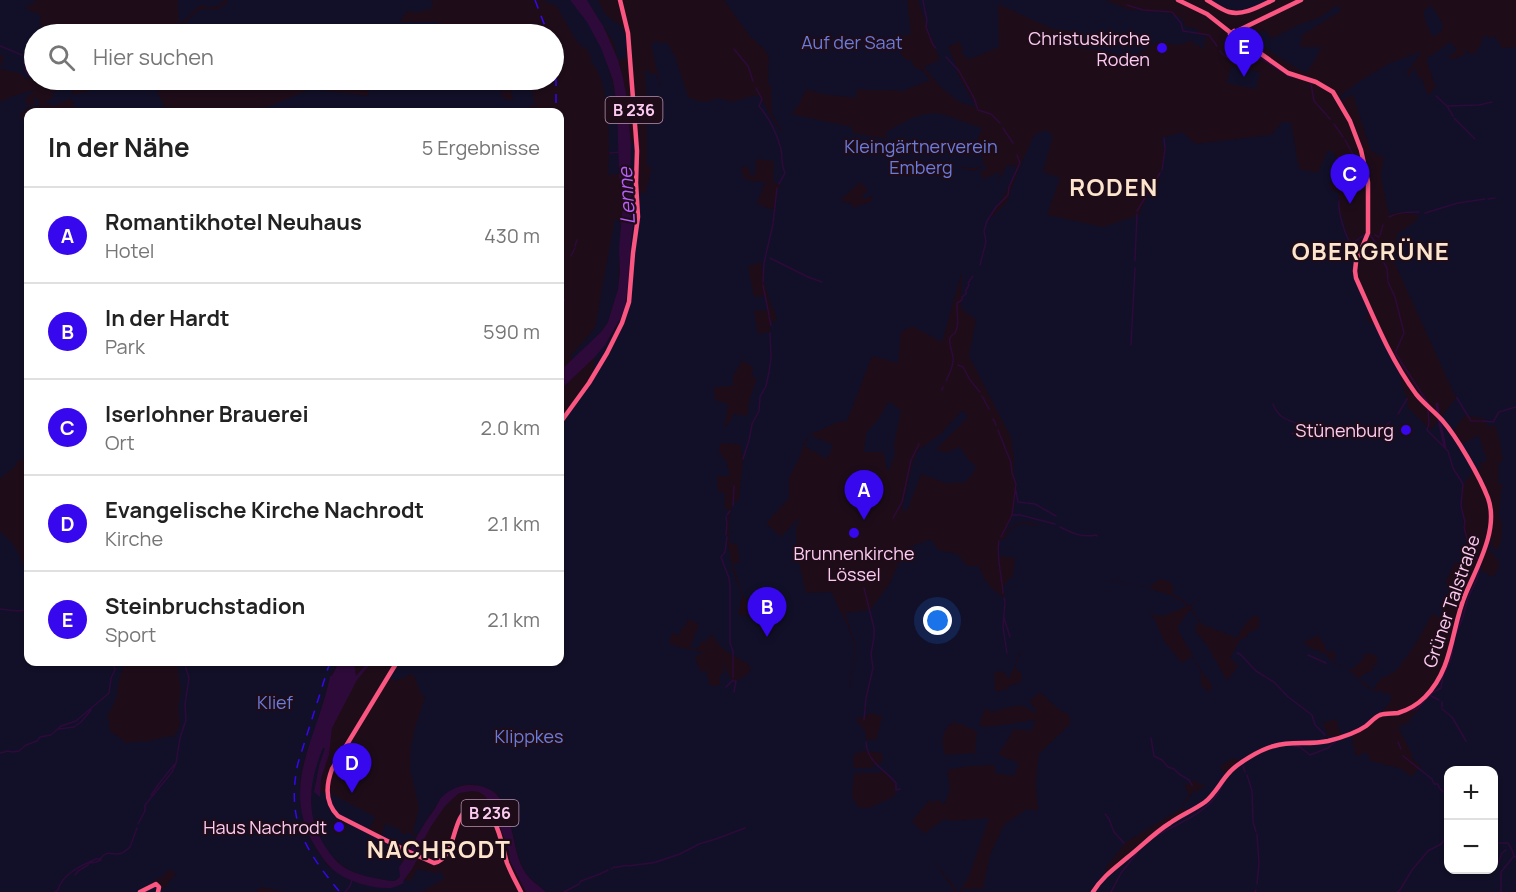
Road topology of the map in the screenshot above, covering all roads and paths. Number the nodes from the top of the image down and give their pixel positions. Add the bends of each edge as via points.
1 (620, 0) edge
2 (1178, 0) edge
3 (1207, 0) edge
4 (1273, 0) edge
5 (1301, 0) edge
6 (1234, 33) junction
7 (564, 417) edge
8 (395, 666) edge
9 (140, 892) edge
10 (158, 892) edge
11 (521, 892) edge
12 (1093, 892) edge

1 - 7 main road, B 236 via 631,64 638,208 628,306 603,359
2 - 6 main road, Grüner Talstraße
3 - 4 main road via 1236,13
5 - 6 main road
6 - 12 main road, Grüner Talstraße via 1288,73 1330,90 1346,111 1368,176 1367,234 1357,259 1356,278 1391,355 1415,393 1443,421 1478,476 1488,498 1491,519 1487,541 1460,606 1446,664 1426,696 1408,709 1380,715 1360,729 1329,741 1273,746 1241,762 1214,794 1154,834 1105,876
8 - 11 main road, B 236 via 332,769 327,785 332,811 434,863 442,860 463,813 471,807 482,808 490,814
9 - 10 main road via 156,885

